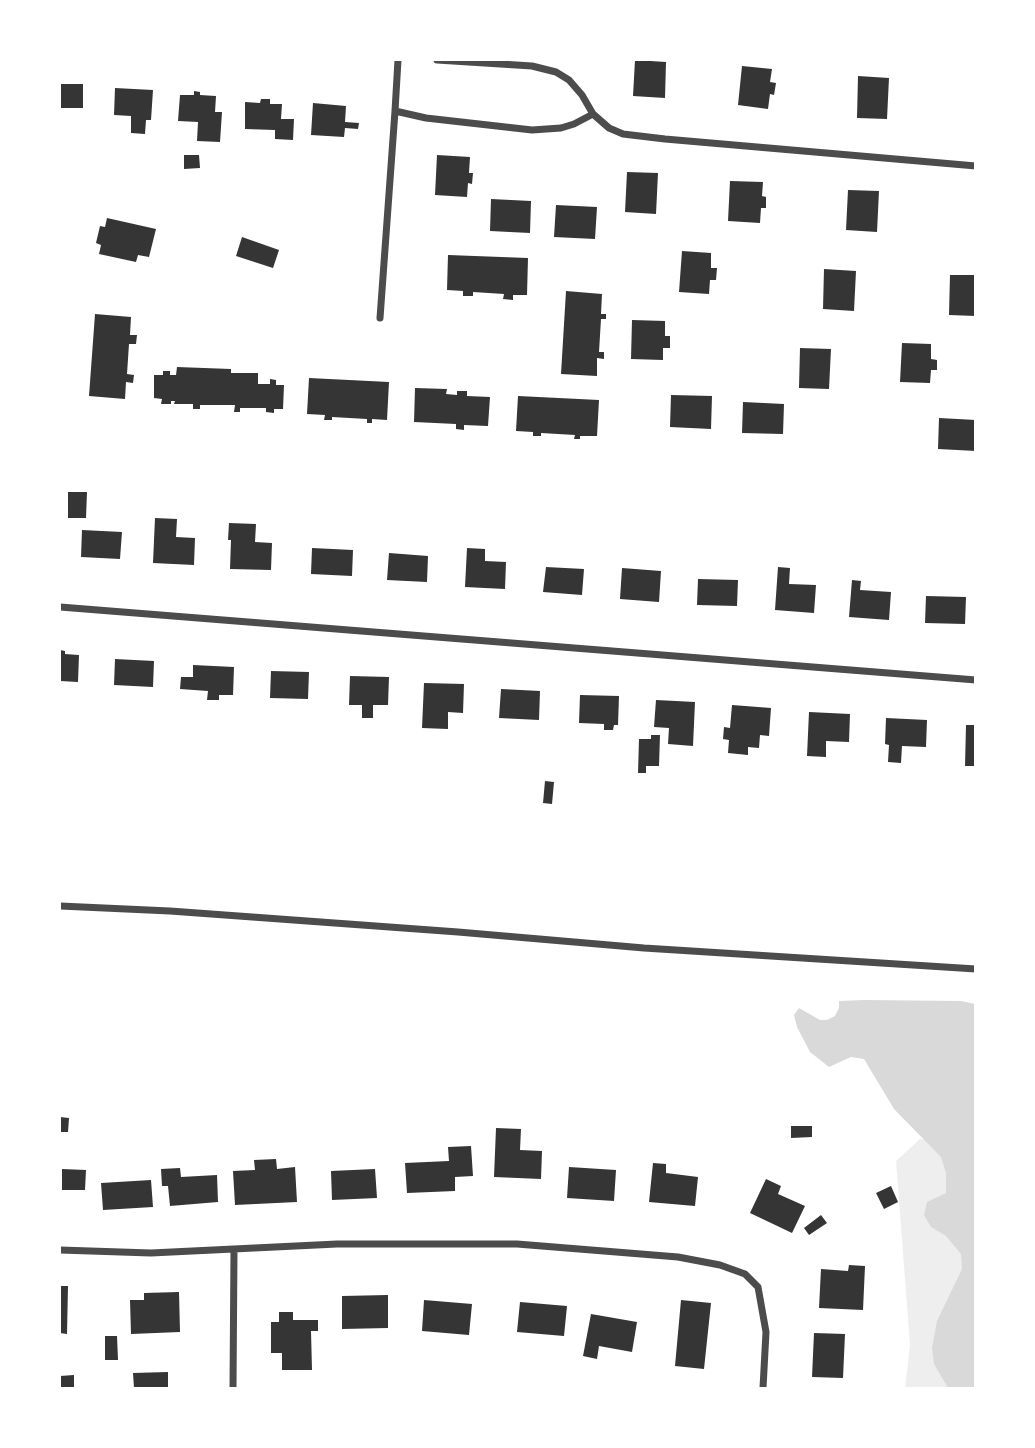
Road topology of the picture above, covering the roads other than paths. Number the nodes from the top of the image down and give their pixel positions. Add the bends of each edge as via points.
1 (398, 60) edge
2 (437, 60) edge
3 (395, 111) junction
4 (593, 114) junction
5 (975, 166) edge
6 (380, 318) dead end
7 (60, 607) edge
8 (975, 680) edge
9 (60, 906) edge
10 (975, 969) edge
11 (233, 1250) junction
12 (60, 1251) edge
13 (233, 1388) edge
14 (764, 1388) edge

1 - 3 street
2 - 4 street via 532,66 556,72 569,80
3 - 4 street via 532,130 561,128
3 - 6 street
4 - 5 street via 623,134
7 - 8 street
9 - 10 street
11 - 12 street
11 - 13 street
11 - 14 street via 337,1244 517,1244 678,1256 720,1265 745,1274 758,1287 766,1332

